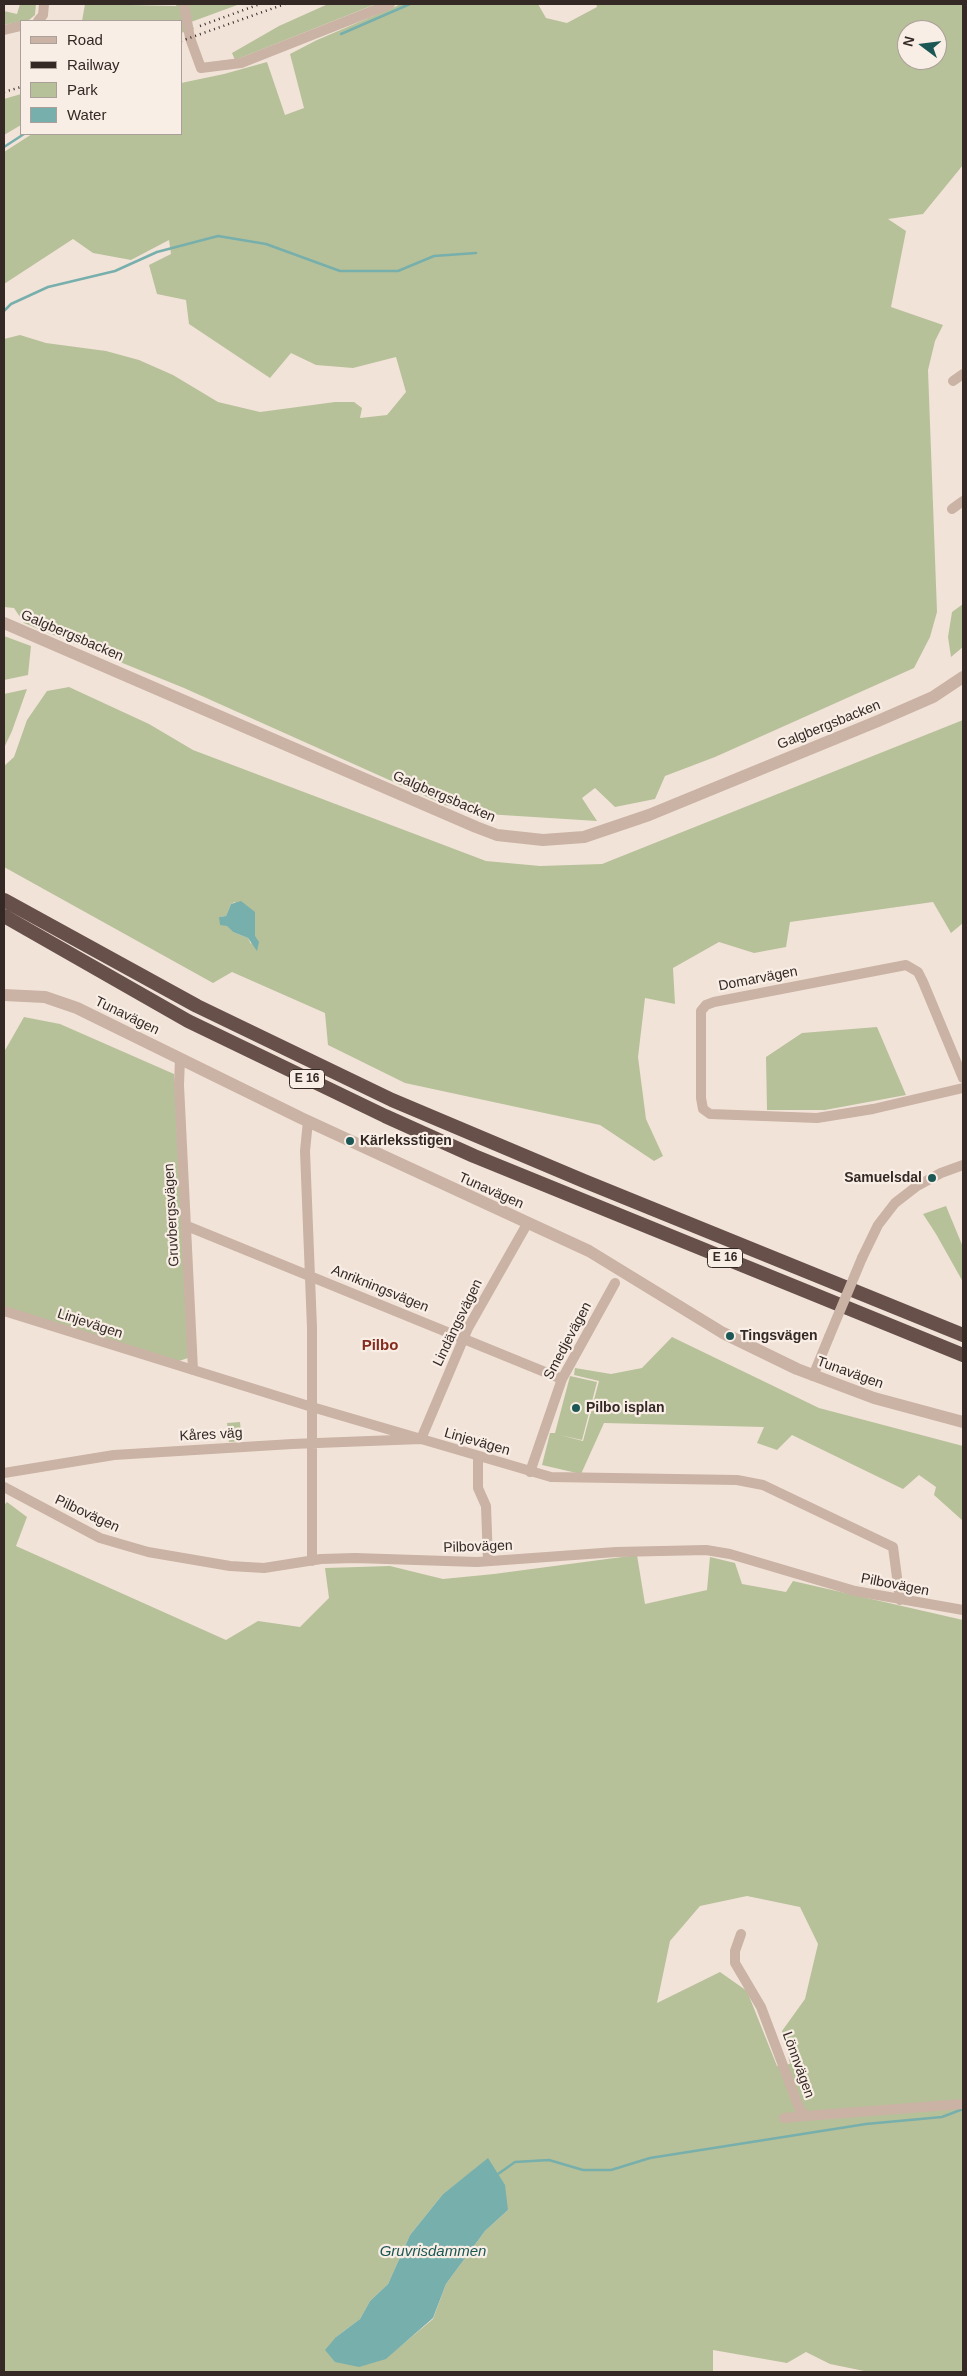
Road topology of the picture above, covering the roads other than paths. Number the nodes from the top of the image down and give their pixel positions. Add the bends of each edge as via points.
1 (44, 4) edge
2 (184, 4) edge
3 (390, 4) edge
4 (39, 20) edge
5 (20, 26) edge
6 (4, 30) edge
7 (963, 374) edge
8 (953, 381) dead end
9 (963, 501) edge
10 (952, 509) dead end
11 (4, 623) edge
12 (963, 677) edge
13 (4, 900) edge
14 (4, 916) edge
15 (4, 995) edge
16 (180, 1058) junction
17 (963, 1078) edge
18 (963, 1088) edge
19 (308, 1122) junction
20 (963, 1165) edge
21 (528, 1224) junction
22 (187, 1226) junction
23 (310, 1275) junction
24 (615, 1283) dead end
25 (4, 1311) edge
26 (963, 1335) edge
27 (464, 1338) junction
28 (963, 1355) edge
29 (192, 1370) junction
30 (813, 1376) junction
31 (562, 1378) junction
32 (312, 1407) junction
33 (963, 1422) edge
34 (421, 1439) junction
35 (312, 1444) junction
36 (478, 1457) junction
37 (530, 1472) junction
38 (4, 1474) edge
39 (4, 1487) edge
40 (312, 1561) junction
41 (488, 1561) junction
42 (900, 1600) junction
43 (963, 1610) edge
44 (741, 1934) dead end
45 (963, 2104) edge
46 (805, 2116) junction
47 (784, 2118) dead end

1 - 4 street
2 - 3 street via 190,38 201,68 241,63
5 - 6 street
7 - 8 street
9 - 10 street
11 - 12 street, Galgbergsbacken via 476,827 497,835 543,840 584,837 648,815 933,697
13 - 26 highway, E 16 via 197,1006 392,1100
14 - 28 highway, E 16 via 188,1021 385,1116 483,1160
15 - 16 street, Tunavägen via 45,997 77,1008
16 - 19 street, Tunavägen
16 - 22 street, Gruvbergsvägen
17 - 18 street, Domarvägen via 918,972 906,965 714,1002 701,1012 700,1098 703,1109 710,1114 817,1118
19 - 21 street, Tunavägen
19 - 23 street via 305,1151
20 - 30 street, bridge via 917,1186 896,1203 878,1225
21 - 27 street, Lindängsvägen
21 - 30 street, Tunavägen via 606,1260 747,1346
22 - 23 street, Anrikningsvägen
22 - 29 street, Gruvbergsvägen
23 - 27 street, Anrikningsvägen
23 - 32 street
24 - 31 street, Smedjevägen
25 - 29 street, Linjevägen
27 - 31 street, Anrikningsvägen
27 - 34 street, Lindängsvägen
29 - 32 street, Linjevägen
30 - 33 street, Tunavägen via 882,1401
31 - 37 street, Smedjevägen
32 - 34 street, Linjevägen
32 - 35 street
34 - 35 street, Kåres väg
34 - 36 street, Linjevägen
35 - 38 street, Kåres väg via 114,1455
35 - 40 street
36 - 37 street, Linjevägen
36 - 41 street via 478,1488 486,1506
37 - 42 street, Linjevägen via 562,1479 737,1480 763,1485 890,1545 894,1552
39 - 40 street, Pilbovägen via 90,1534 148,1552 249,1568
40 - 41 street, Pilbovägen via 354,1558
41 - 42 street, Pilbovägen via 616,1552 713,1551 829,1585
42 - 43 street, Pilbovägen
44 - 46 street, Lönnvägen via 735,1950 735,1964 761,2007 799,2108
45 - 46 street, Lönnvägen
46 - 47 street

